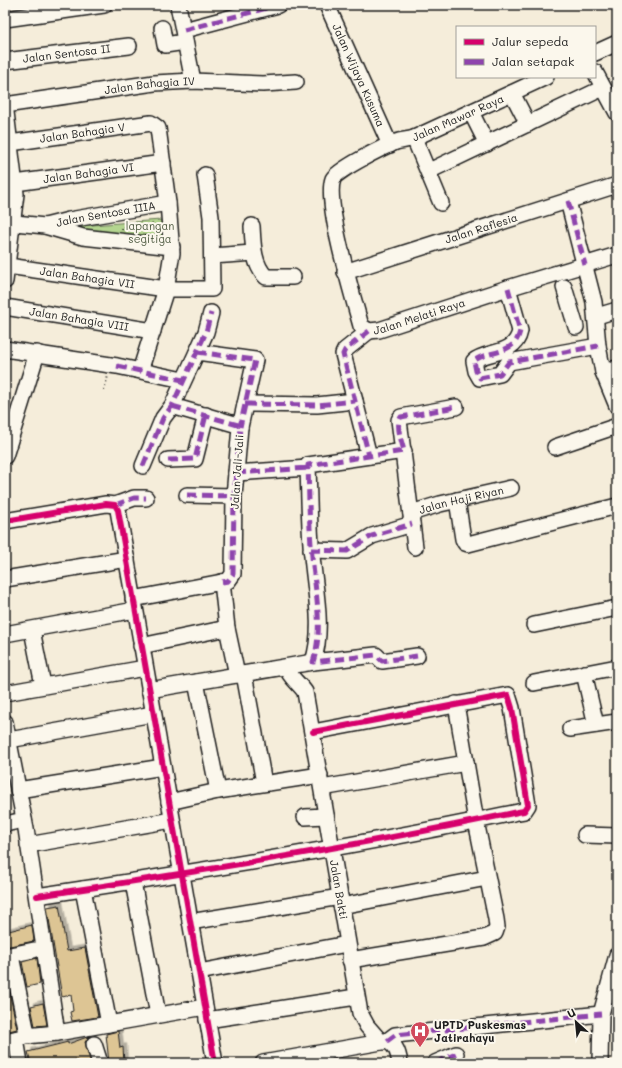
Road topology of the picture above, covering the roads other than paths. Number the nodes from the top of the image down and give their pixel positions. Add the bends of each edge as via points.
1 (104, 5) edge
2 (178, 5) edge
3 (278, 5) edge
4 (327, 5) edge
5 (79, 7) edge
6 (5, 19) edge
7 (162, 28) dead end
8 (185, 36) junction
9 (617, 43) edge
10 (129, 46) dead end
11 (596, 53) edge
12 (5, 60) edge
13 (596, 74) edge
14 (544, 78) edge
15 (193, 81) junction
16 (296, 82) dead end
17 (604, 88) junction
18 (512, 93) junction
19 (5, 105) edge
20 (471, 112) junction
21 (617, 113) edge
22 (528, 124) junction
23 (414, 138) junction
24 (10, 143) junction
25 (487, 144) junction
26 (390, 145) junction
27 (163, 163) junction
28 (428, 171) junction
29 (205, 174) dead end
30 (15, 183) junction
31 (617, 185) edge
32 (568, 201) junction
33 (168, 203) junction
34 (441, 203) dead end
35 (9, 222) edge
36 (45, 226) junction
37 (252, 226) dead end
38 (172, 247) junction
39 (254, 253) junction
40 (617, 255) edge
41 (212, 256) junction
42 (585, 265) junction
43 (8, 266) junction
44 (345, 272) junction
45 (293, 277) dead end
46 (5, 281) edge
47 (564, 287) dead end
48 (508, 288) junction
49 (166, 289) junction
50 (5, 307) edge
51 (596, 309) junction
52 (572, 310) junction
53 (617, 310) edge
54 (210, 313) dead end
55 (576, 327) dead end
56 (153, 331) junction
57 (369, 332) junction
58 (598, 346) junction
59 (5, 349) edge
60 (197, 352) junction
61 (37, 353) junction
62 (142, 365) dead end
63 (610, 370) edge
64 (183, 380) junction
65 (615, 398) edge
66 (355, 401) junction
67 (245, 404) junction
68 (172, 406) junction
69 (456, 407) dead end
70 (206, 415) junction
71 (617, 426) edge
72 (240, 427) junction
73 (555, 447) dead end
74 (404, 451) junction
75 (5, 456) edge
76 (369, 456) junction
77 (168, 460) dead end
78 (143, 466) dead end
79 (308, 468) junction
80 (236, 473) junction
81 (511, 488) dead end
82 (186, 495) dead end
83 (234, 496) junction
84 (146, 498) dead end
85 (457, 500) junction
86 (115, 505) junction
87 (617, 506) edge
88 (412, 518) junction
89 (5, 521) edge
90 (415, 548) dead end
91 (312, 550) junction
92 (127, 559) junction
93 (5, 579) edge
94 (222, 582) junction
95 (134, 604) junction
96 (617, 608) edge
97 (534, 625) dead end
98 (227, 628) junction
99 (32, 630) junction
100 (5, 634) edge
101 (141, 646) junction
102 (417, 656) dead end
103 (313, 662) junction
104 (286, 667) junction
105 (617, 667) edge
106 (145, 668) junction
107 (584, 673) junction
108 (240, 674) junction
109 (196, 682) junction
110 (534, 683) dead end
111 (43, 686) junction
112 (149, 690) junction
113 (5, 693) edge
114 (456, 704) junction
115 (153, 714) junction
116 (5, 722) edge
117 (617, 722) edge
118 (596, 725) junction
119 (570, 729) dead end
120 (313, 732) junction
121 (9, 740) junction
122 (466, 763) junction
123 (163, 767) junction
124 (321, 781) junction
125 (264, 783) junction
126 (18, 790) junction
127 (218, 791) junction
128 (169, 802) junction
129 (326, 816) junction
130 (305, 818) dead end
131 (24, 820) junction
132 (172, 820) junction
133 (476, 821) junction
134 (5, 824) edge
135 (585, 835) dead end
136 (617, 836) edge
137 (28, 845) junction
138 (332, 849) junction
139 (182, 875) junction
140 (487, 878) junction
141 (133, 882) junction
142 (83, 889) junction
143 (36, 896) junction
144 (340, 901) junction
145 (190, 922) junction
146 (347, 944) junction
147 (34, 950) dead end
148 (617, 955) edge
149 (8, 956) edge
150 (350, 960) junction
151 (199, 972) junction
152 (613, 980) edge
153 (356, 997) junction
154 (206, 1014) junction
155 (601, 1014) junction
156 (158, 1015) junction
157 (109, 1024) junction
158 (57, 1033) junction
159 (16, 1039) edge
160 (384, 1042) junction
161 (94, 1044) dead end
162 (456, 1054) dead end
163 (20, 1063) edge
164 (100, 1063) edge
165 (215, 1063) edge
166 (262, 1063) edge
167 (400, 1063) edge
168 (435, 1063) edge
169 (600, 1063) edge

1 - 5 street
2 - 8 street
3 - 8 street
4 - 26 street, Jalan Wijaya Kusuma
5 - 6 street
7 - 8 street via 165,44
8 - 15 street
9 - 11 street
10 - 12 street, Jalan Sentosa II
13 - 17 street
14 - 18 street, Jalan Mawar Raya
15 - 16 street, Jalan Bahagia IV via 263,84
15 - 19 street, Jalan Bahagia IV via 154,83
17 - 21 street
17 - 22 street
18 - 20 street, Jalan Mawar Raya
18 - 22 street
19 - 24 street
20 - 23 street, Jalan Mawar Raya
20 - 25 street
22 - 25 street
23 - 26 street, Jalan Mawar Raya
23 - 28 street
24 - 27 street, Jalan Bahagia V via 154,124 158,128
24 - 30 street
25 - 28 street
26 - 44 street, Jalan Melati Raya via 343,169 334,178 334,212
27 - 30 street, Jalan Bahagia VI
27 - 33 street
28 - 34 street
29 - 41 street via 211,217
30 - 35 street via 16,194
31 - 32 street, Jalan Raflesia
32 - 42 street
32 - 44 street, Jalan Raflesia
33 - 36 street, Jalan Sentosa IIIA
33 - 38 street
35 - 36 street
35 - 43 street
36 - 38 street via 83,237
37 - 39 street
38 - 49 street
39 - 41 street
39 - 45 street via 266,277
40 - 42 street, Jalan Melati Raya
41 - 49 street, Jalan Bahagia VII via 212,289
42 - 48 street, Jalan Melati Raya
42 - 51 street
43 - 46 street
43 - 49 street, Jalan Bahagia VII
44 - 57 street, Jalan Melati Raya via 362,326
47 - 52 street
48 - 57 street, Jalan Melati Raya
48 - 58 street via 520,331 518,337 507,348 475,360 480,378 502,372 509,362
49 - 56 street
50 - 56 street, Jalan Bahagia VIII
51 - 52 street
51 - 53 street
51 - 58 street
52 - 55 street
54 - 60 street via 206,332
56 - 62 street
57 - 66 street via 343,354
58 - 63 street
59 - 61 street
60 - 64 street
60 - 67 street via 255,360
61 - 64 street
61 - 75 street
63 - 65 street
64 - 68 street
66 - 67 street via 317,405
66 - 76 street
67 - 72 street
68 - 70 street, Jalan Jali-Jali
68 - 78 street via 163,418
69 - 74 street via 401,417 399,426
70 - 72 street, Jalan Jali-Jali
70 - 77 street via 195,459
71 - 73 street
72 - 80 street, Jalan Jali-Jali
74 - 76 street
74 - 88 street
76 - 79 street via 308,465
79 - 80 street
79 - 91 street
80 - 83 street, Jalan Jali-Jali
81 - 85 street, Jalan Haji Riyan
82 - 83 street
83 - 94 street, Jalan Jali-Jali via 233,574
84 - 86 street via 134,498
85 - 87 street via 463,539 468,544
85 - 88 street, Jalan Haji Riyan
86 - 89 street via 106,504
86 - 92 street
88 - 90 street
88 - 91 street, Jalan Haji Riyan via 372,536 347,551
91 - 103 street via 318,611 318,638
92 - 93 street
92 - 95 street
94 - 95 street
94 - 98 street
95 - 99 street
95 - 101 street
96 - 97 street
98 - 101 street
98 - 108 street
99 - 100 street
99 - 111 street
101 - 106 street
102 - 103 street via 382,661 376,655
103 - 104 street
104 - 108 street
104 - 120 street, Jalan Bakti via 291,679 305,692
105 - 107 street
106 - 111 street
106 - 112 street
107 - 110 street
107 - 118 street
108 - 109 street
108 - 125 street
109 - 112 street
109 - 127 street
111 - 113 street
112 - 115 street
114 - 120 street
114 - 122 street
114 - 133 street via 504,694 510,697 528,795 528,805 524,811
115 - 121 street
115 - 123 street
116 - 121 street
117 - 118 street
118 - 119 street
120 - 124 street, Jalan Bakti
121 - 126 street
122 - 124 street
122 - 133 street
123 - 126 street
123 - 128 street
124 - 125 street
124 - 129 street, Jalan Bakti
125 - 127 street
126 - 131 street
127 - 128 street
128 - 132 street
129 - 130 street
129 - 138 street, Jalan Bakti
131 - 134 street
131 - 137 street
132 - 137 street
132 - 139 street
133 - 138 street
133 - 140 street
135 - 136 street
137 - 143 street
138 - 139 street
138 - 144 street, Jalan Bakti
139 - 141 street
139 - 145 street
140 - 144 street
140 - 150 street via 496,919 495,933 484,938
141 - 142 street
141 - 156 street
142 - 143 street
142 - 157 street
143 - 158 street
144 - 145 street
144 - 146 street, Jalan Bakti
145 - 151 street
146 - 150 street, Jalan Bakti
146 - 151 street
147 - 149 street
148 - 152 street
149 - 159 street via 27,1029
150 - 153 street, Jalan Bakti
151 - 154 street
152 - 155 street
153 - 154 street
153 - 160 street, Jalan Bakti via 367,1026
154 - 156 street
154 - 165 street
155 - 160 street via 395,1035
155 - 169 street
156 - 157 street
157 - 158 street
158 - 159 street
159 - 163 street
160 - 166 street
160 - 167 street, Jalan Bakti via 394,1044
161 - 164 street
162 - 168 street

